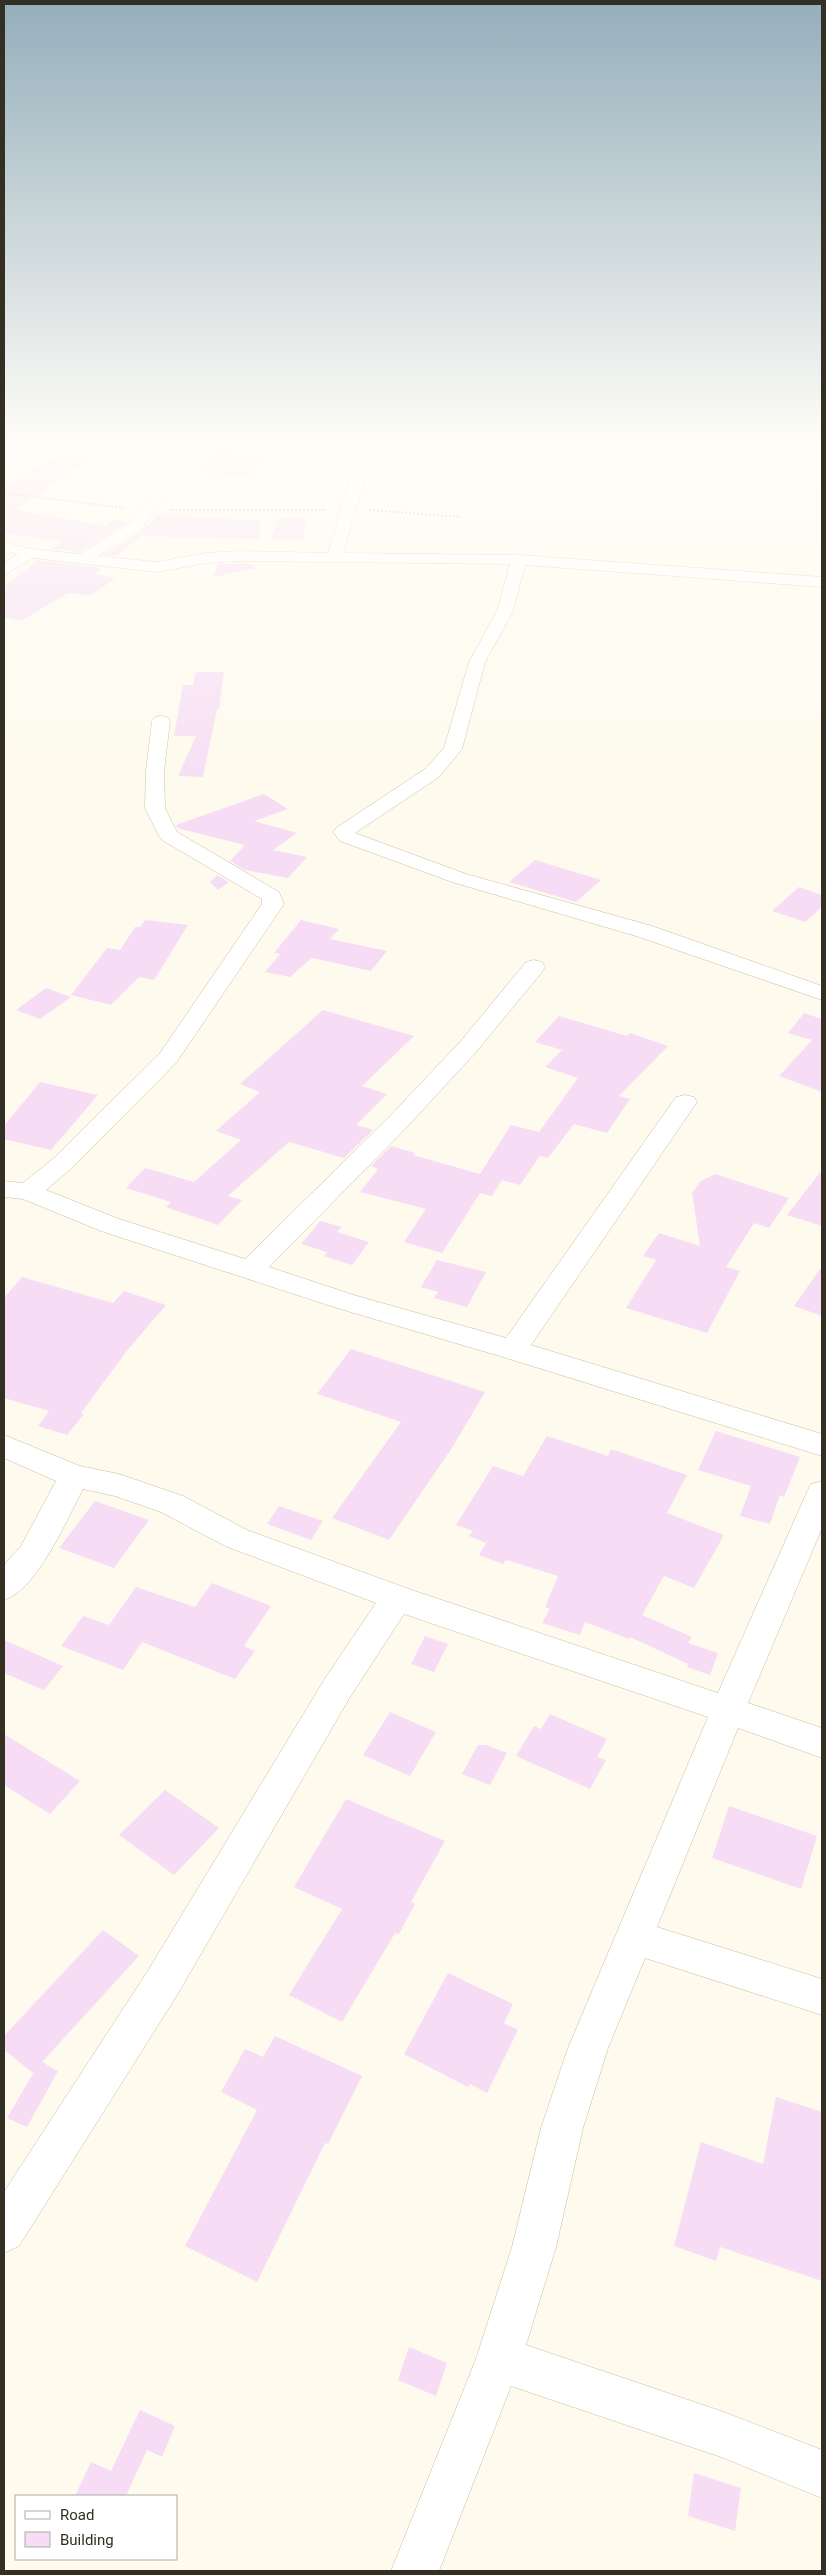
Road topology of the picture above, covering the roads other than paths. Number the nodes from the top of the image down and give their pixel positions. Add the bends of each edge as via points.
1 (125, 563) edge
2 (178, 563) edge
3 (517, 563) edge
4 (562, 563) edge
5 (822, 582) edge
6 (161, 721) dead end
7 (534, 967) dead end
8 (822, 993) edge
9 (685, 1102) dead end
10 (16, 1191) edge
11 (250, 1270) junction
12 (513, 1350) junction
13 (822, 1445) edge
14 (4, 1446) edge
15 (74, 1476) junction
16 (822, 1492) edge
17 (4, 1587) edge
18 (397, 1598) junction
19 (728, 1710) junction
20 (822, 1743) edge
21 (634, 1937) junction
22 (822, 1997) edge
23 (4, 2231) edge
24 (499, 2359) junction
25 (822, 2474) edge
26 (415, 2571) edge

1 - 2 street via 157,567
3 - 8 street via 505,611 477,662 453,749 432,773 343,832 347,837 459,878 644,930
4 - 5 street
6 - 10 street via 155,771 155,808 169,836 260,888 272,896 274,904 168,1058 63,1163
7 - 11 street via 468,1047 405,1115
9 - 12 street
10 - 11 street
11 - 12 street
12 - 13 street
14 - 15 street
15 - 17 street via 32,1555
15 - 18 street via 119,1485 172,1504 236,1538
16 - 19 street
18 - 19 street
18 - 23 street via 338,1687 163,1982
19 - 20 street
19 - 21 street
21 - 22 street
21 - 24 street via 588,2048 571,2101 534,2247
24 - 25 street via 721,2434
24 - 26 street

